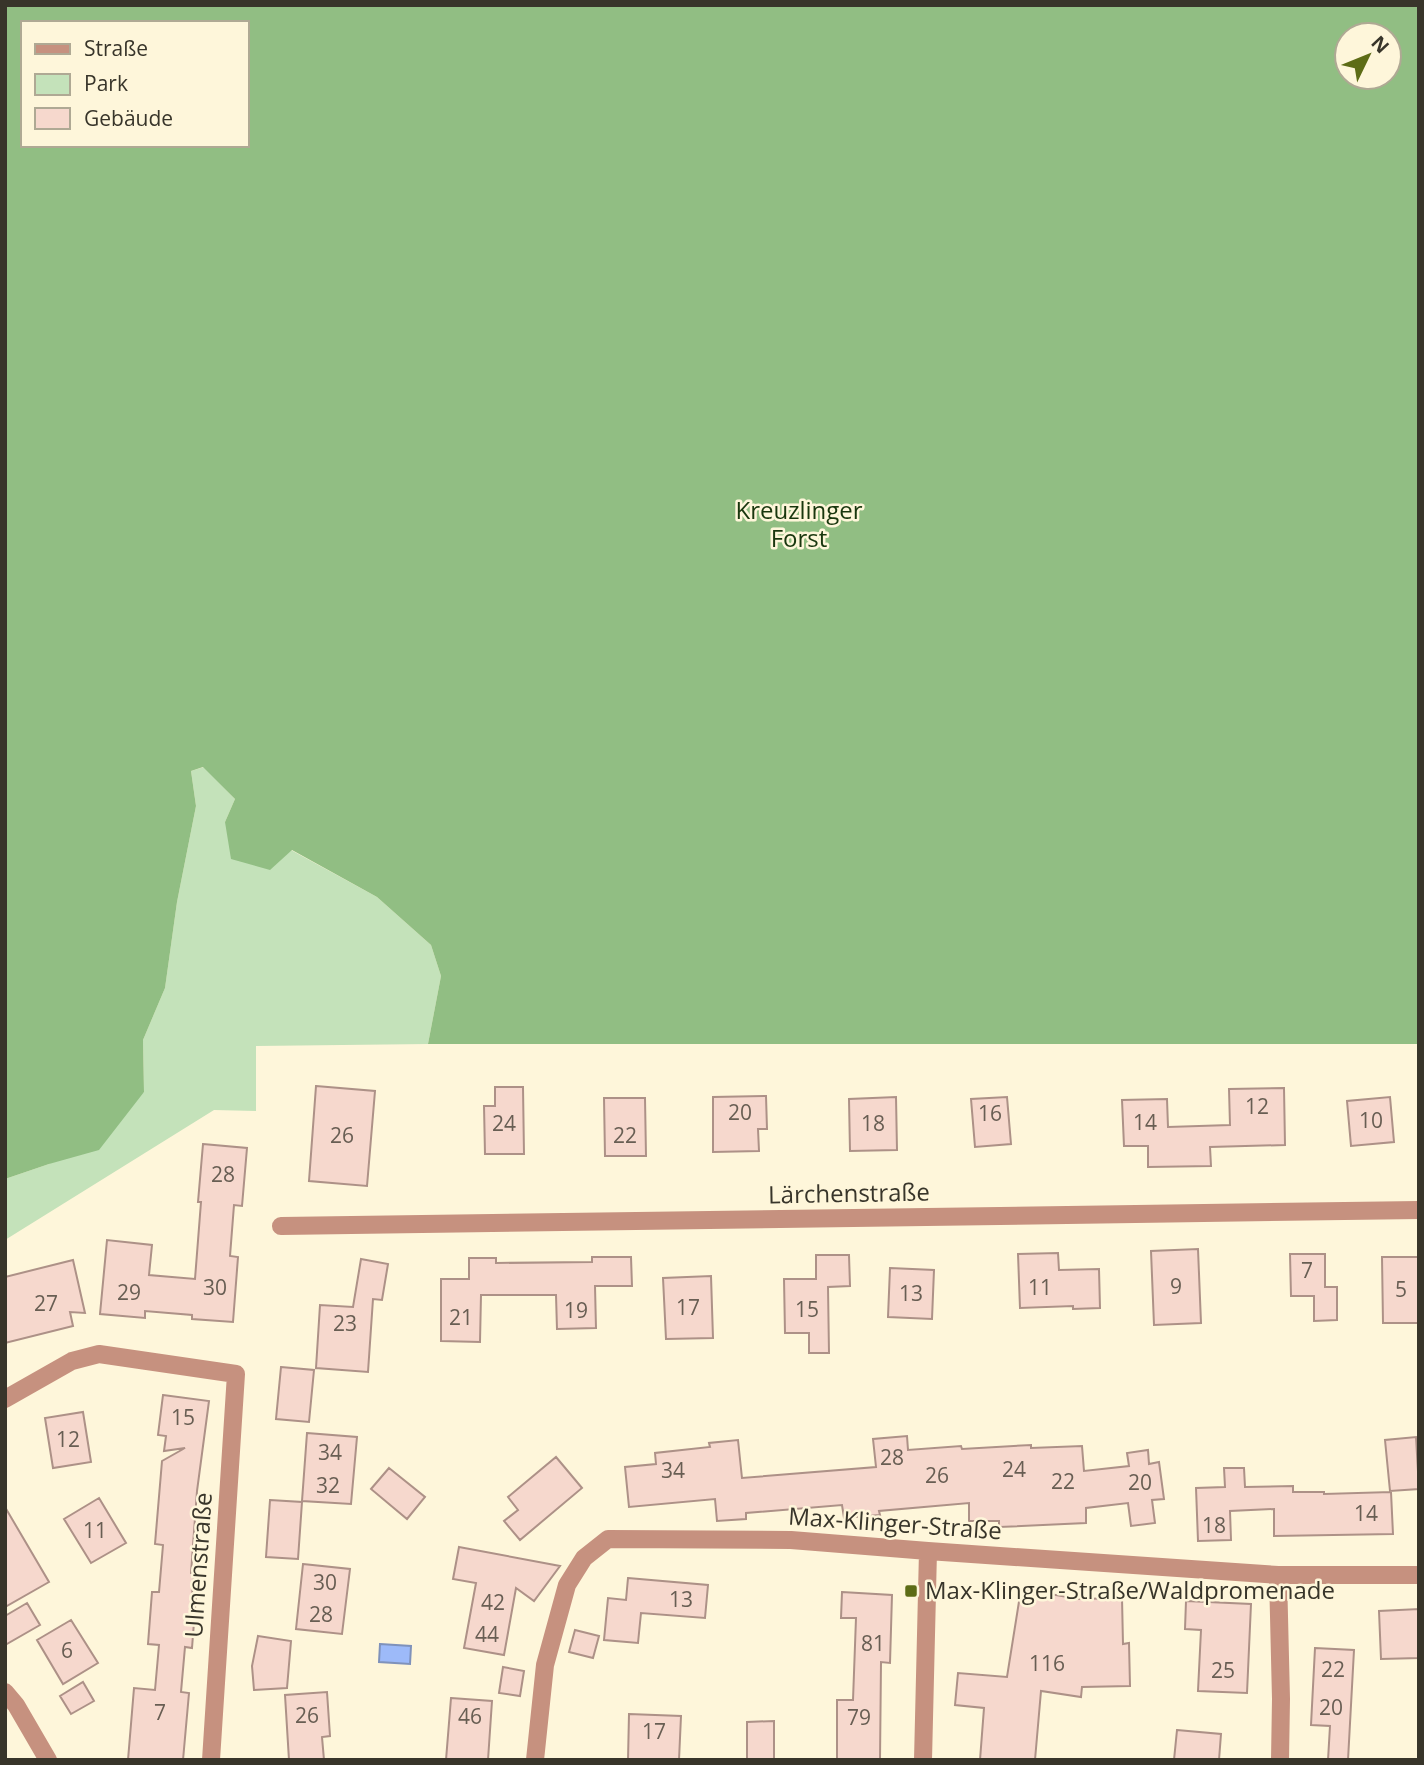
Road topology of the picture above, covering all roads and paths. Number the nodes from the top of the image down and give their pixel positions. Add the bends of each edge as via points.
1 (1419, 1210) edge
2 (281, 1226) dead end
3 (5, 1399) edge
4 (928, 1551) junction
5 (1278, 1575) junction
6 (1419, 1575) edge
7 (5, 1692) edge
8 (48, 1760) edge
9 (211, 1760) edge
10 (536, 1760) edge
11 (923, 1760) edge
12 (1280, 1760) edge

1 - 2 street, Lärchenstraße
3 - 9 street, Ulmenstraße via 72,1362 99,1354 236,1374
4 - 5 street, Max-Klinger-Straße
4 - 10 street, Max-Klinger-Straße via 791,1540 608,1539 584,1558 567,1585 545,1665
4 - 11 street
5 - 6 street, Max-Klinger-Straße
5 - 12 street
7 - 8 street

